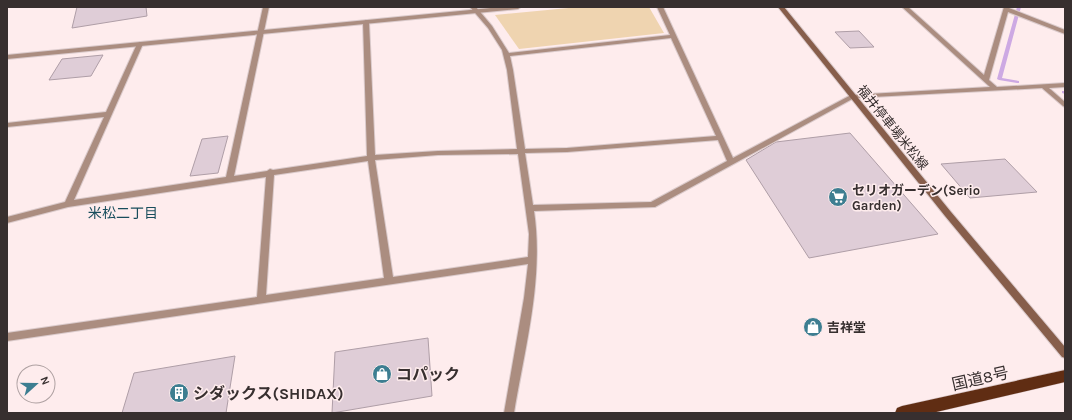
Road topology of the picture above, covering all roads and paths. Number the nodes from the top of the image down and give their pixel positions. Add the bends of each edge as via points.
1 (266, 7) edge
2 (518, 7) edge
3 (660, 7) edge
4 (781, 7) edge
5 (905, 7) edge
6 (1007, 8) edge
7 (475, 9) edge
8 (366, 22) junction
9 (261, 32) junction
10 (1065, 32) edge
11 (673, 36) junction
12 (140, 44) junction
13 (506, 55) junction
14 (7, 56) edge
15 (986, 80) junction
16 (1065, 85) edge
17 (1043, 86) junction
18 (996, 89) junction
19 (853, 96) junction
20 (1065, 105) edge
21 (108, 114) junction
22 (7, 126) edge
23 (720, 138) junction
24 (521, 151) junction
25 (371, 158) junction
26 (731, 162) junction
27 (270, 172) junction
28 (230, 178) junction
29 (68, 204) junction
30 (530, 208) junction
31 (7, 220) edge
32 (532, 260) junction
33 (389, 282) junction
34 (262, 300) junction
35 (7, 337) edge
36 (1065, 354) edge
37 (1065, 376) edge
38 (509, 413) edge
39 (902, 413) edge

1 - 9 street
2 - 7 street
3 - 11 street
4 - 19 main road, 福井停車場米松線
5 - 15 street
6 - 10 street
6 - 15 street
7 - 8 street
7 - 13 street via 501,44
8 - 9 street
8 - 25 street
9 - 12 street
9 - 28 street
11 - 13 street
11 - 23 street
12 - 14 street
12 - 21 street
13 - 24 street
15 - 18 street
16 - 17 street
17 - 18 street
17 - 20 street
18 - 19 street
19 - 26 street
19 - 36 main road, 福井停車場米松線
21 - 22 street
21 - 29 street
23 - 24 street via 567,150
23 - 26 street
24 - 25 street
24 - 30 street
25 - 27 street
25 - 33 street
26 - 30 street via 652,205
27 - 28 street
27 - 34 street
28 - 29 street
29 - 31 street
30 - 32 street
32 - 33 street
32 - 38 street via 529,298
33 - 34 street
34 - 35 street
37 - 39 highway, 国道8号

